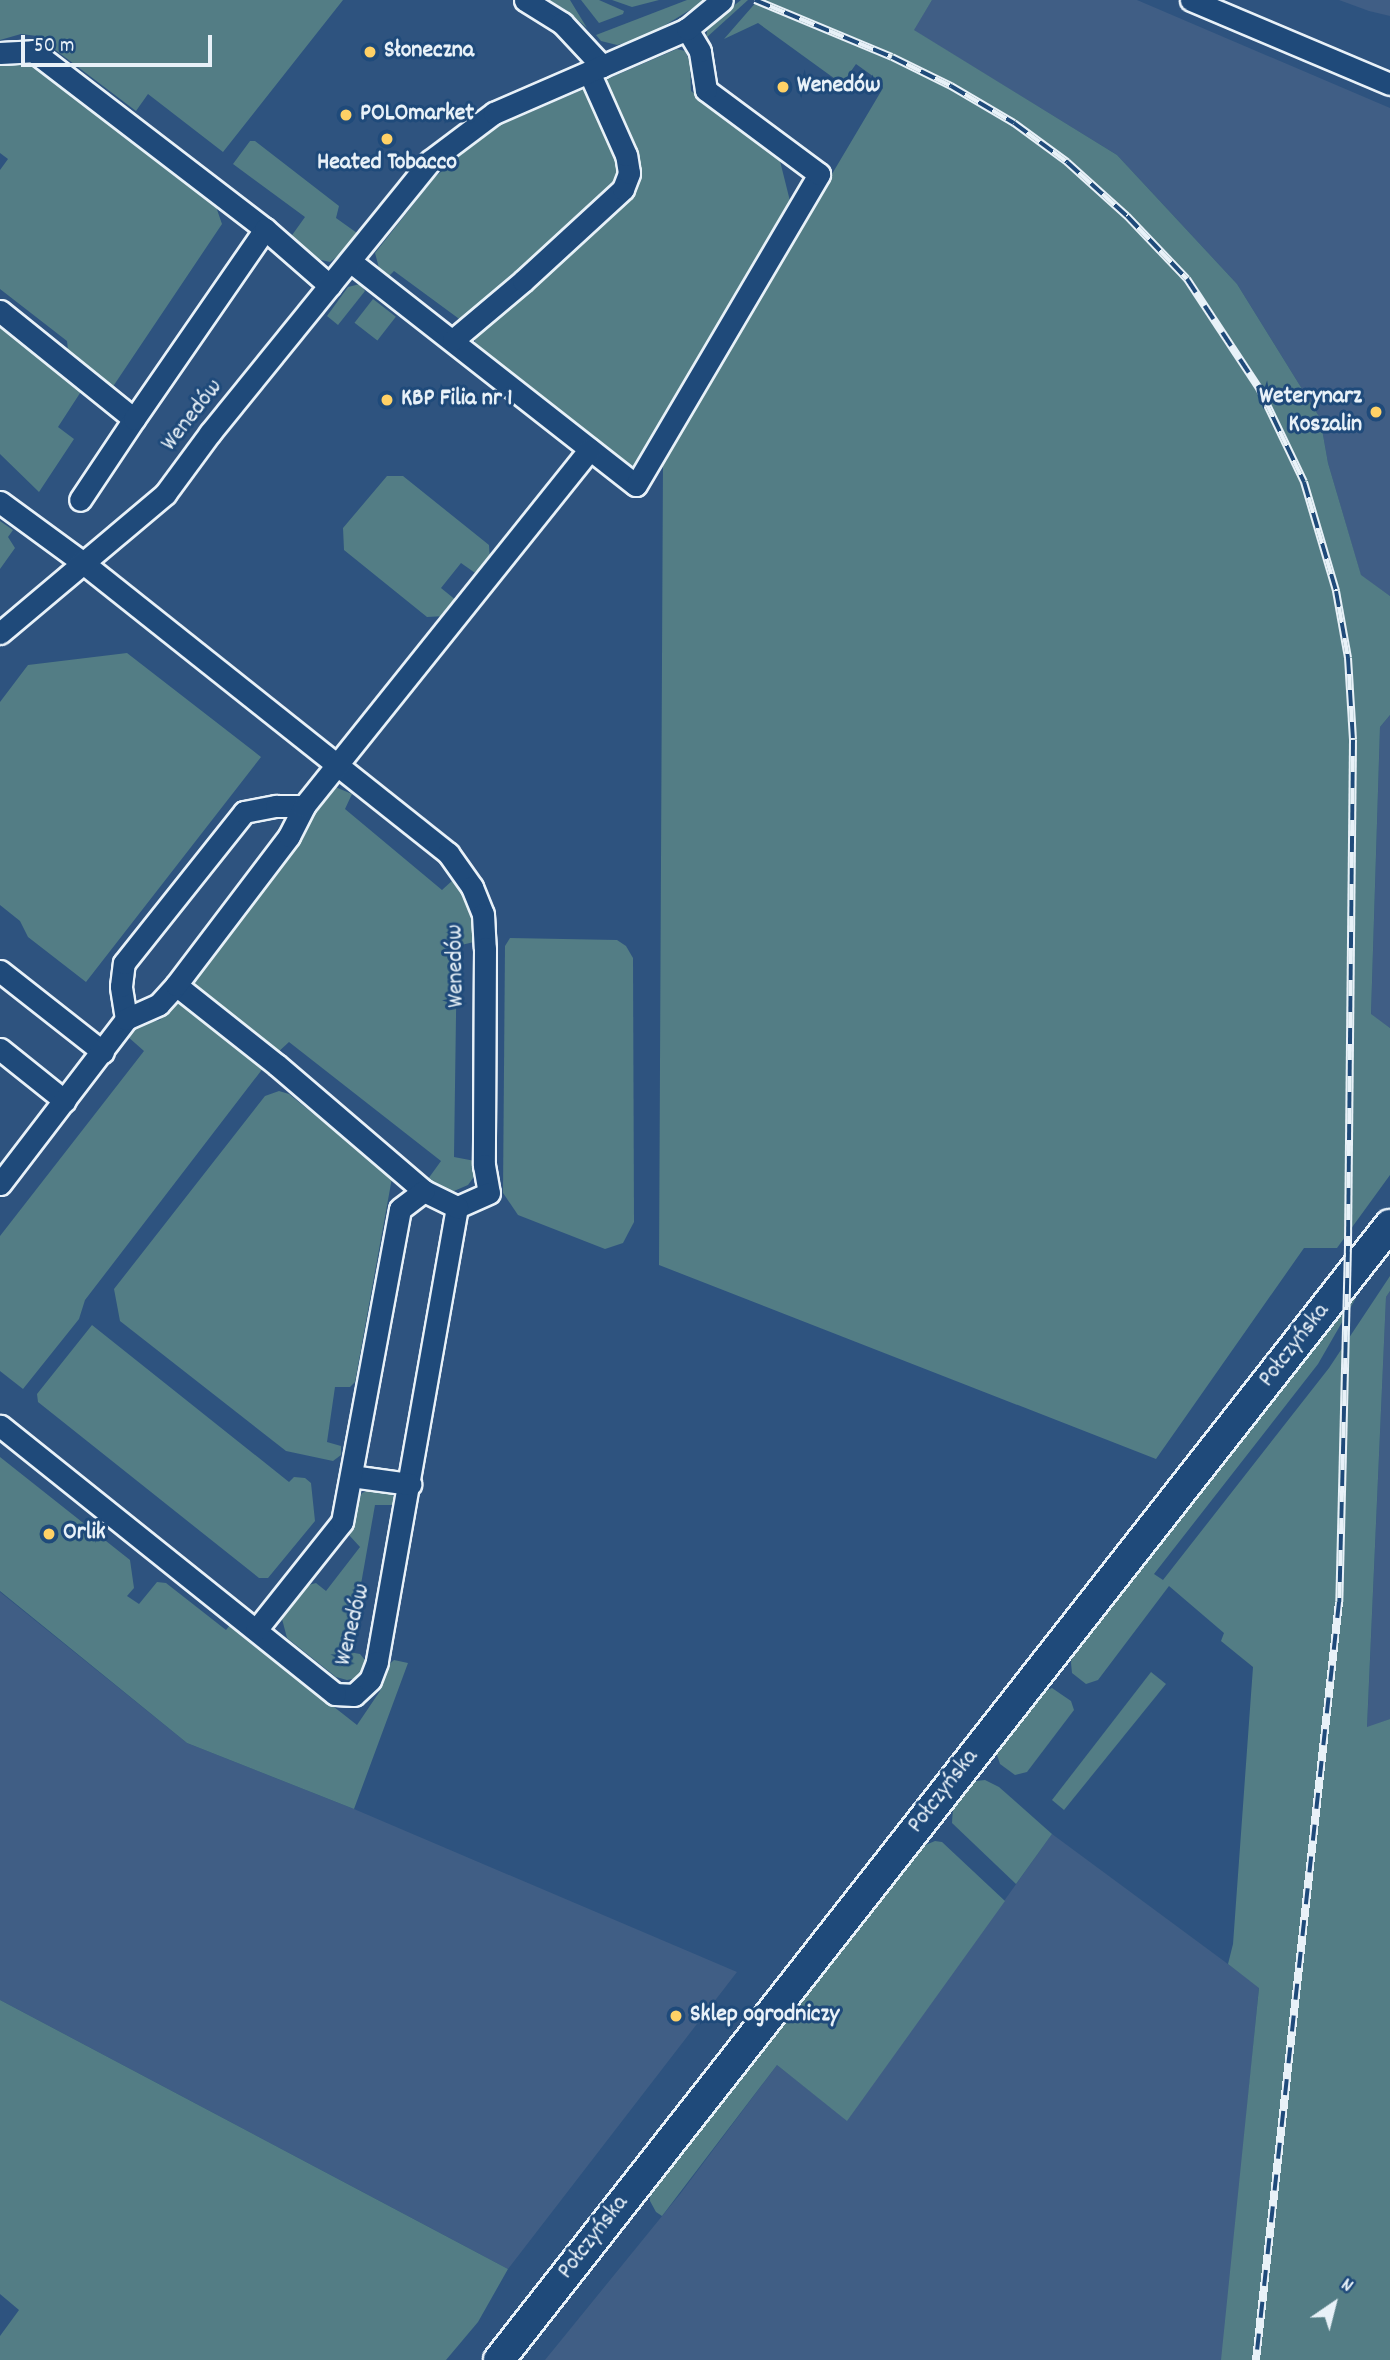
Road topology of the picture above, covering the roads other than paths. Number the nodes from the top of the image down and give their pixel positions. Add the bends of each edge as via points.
1 (526, 0) edge
2 (722, 0) edge
3 (1191, 0) edge
4 (687, 29) junction
5 (0, 53) edge
6 (595, 69) junction
7 (1390, 84) edge
8 (265, 229) junction
9 (350, 261) junction
10 (330, 286) junction
11 (0, 311) edge
12 (453, 340) junction
13 (134, 419) junction
14 (590, 449) junction
15 (80, 500) dead end
16 (0, 502) edge
17 (82, 562) junction
18 (0, 633) edge
19 (338, 765) junction
20 (304, 806) junction
21 (0, 971) edge
22 (176, 985) junction
23 (126, 1019) junction
24 (0, 1049) edge
25 (103, 1052) junction
26 (65, 1101) junction
27 (0, 1184) edge
28 (424, 1191) junction
29 (457, 1206) junction
30 (1390, 1225) edge
31 (0, 1426) edge
32 (351, 1476) junction
33 (410, 1484) junction
34 (256, 1630) junction
35 (499, 2360) edge

1 - 6 street via 562,23
2 - 4 street, Wenedów
3 - 7 street
4 - 6 street, Wenedów
4 - 14 street via 700,51 706,90 819,174 636,485
5 - 8 street via 33,51
6 - 9 street, Wenedów via 494,113 461,134 430,161
6 - 12 street via 626,155 629,173 623,189
8 - 10 street
8 - 13 street, Wenedów
9 - 10 street, Wenedów
9 - 12 street
10 - 17 street, Wenedów via 166,494
11 - 13 street, Wenedów
12 - 14 street
13 - 15 street, Wenedów
14 - 19 street
16 - 17 street, Wenedów
17 - 18 street, Wenedów
17 - 19 street, Wenedów
19 - 20 street
19 - 29 street, Wenedów via 448,853 472,887 482,915 484,1165 489,1192
20 - 22 street via 289,836
20 - 23 street via 244,812 124,963 121,986
21 - 25 street
22 - 23 street via 159,1004
22 - 28 street
23 - 25 street
24 - 26 street
25 - 26 street
26 - 27 street
28 - 29 street
28 - 32 street via 400,1209
29 - 33 street, Wenedów
30 - 35 street, Połczyńska
31 - 34 street, Wenedów
32 - 33 street
32 - 34 street via 342,1522
33 - 34 street, Wenedów via 370,1680 354,1695 335,1694

